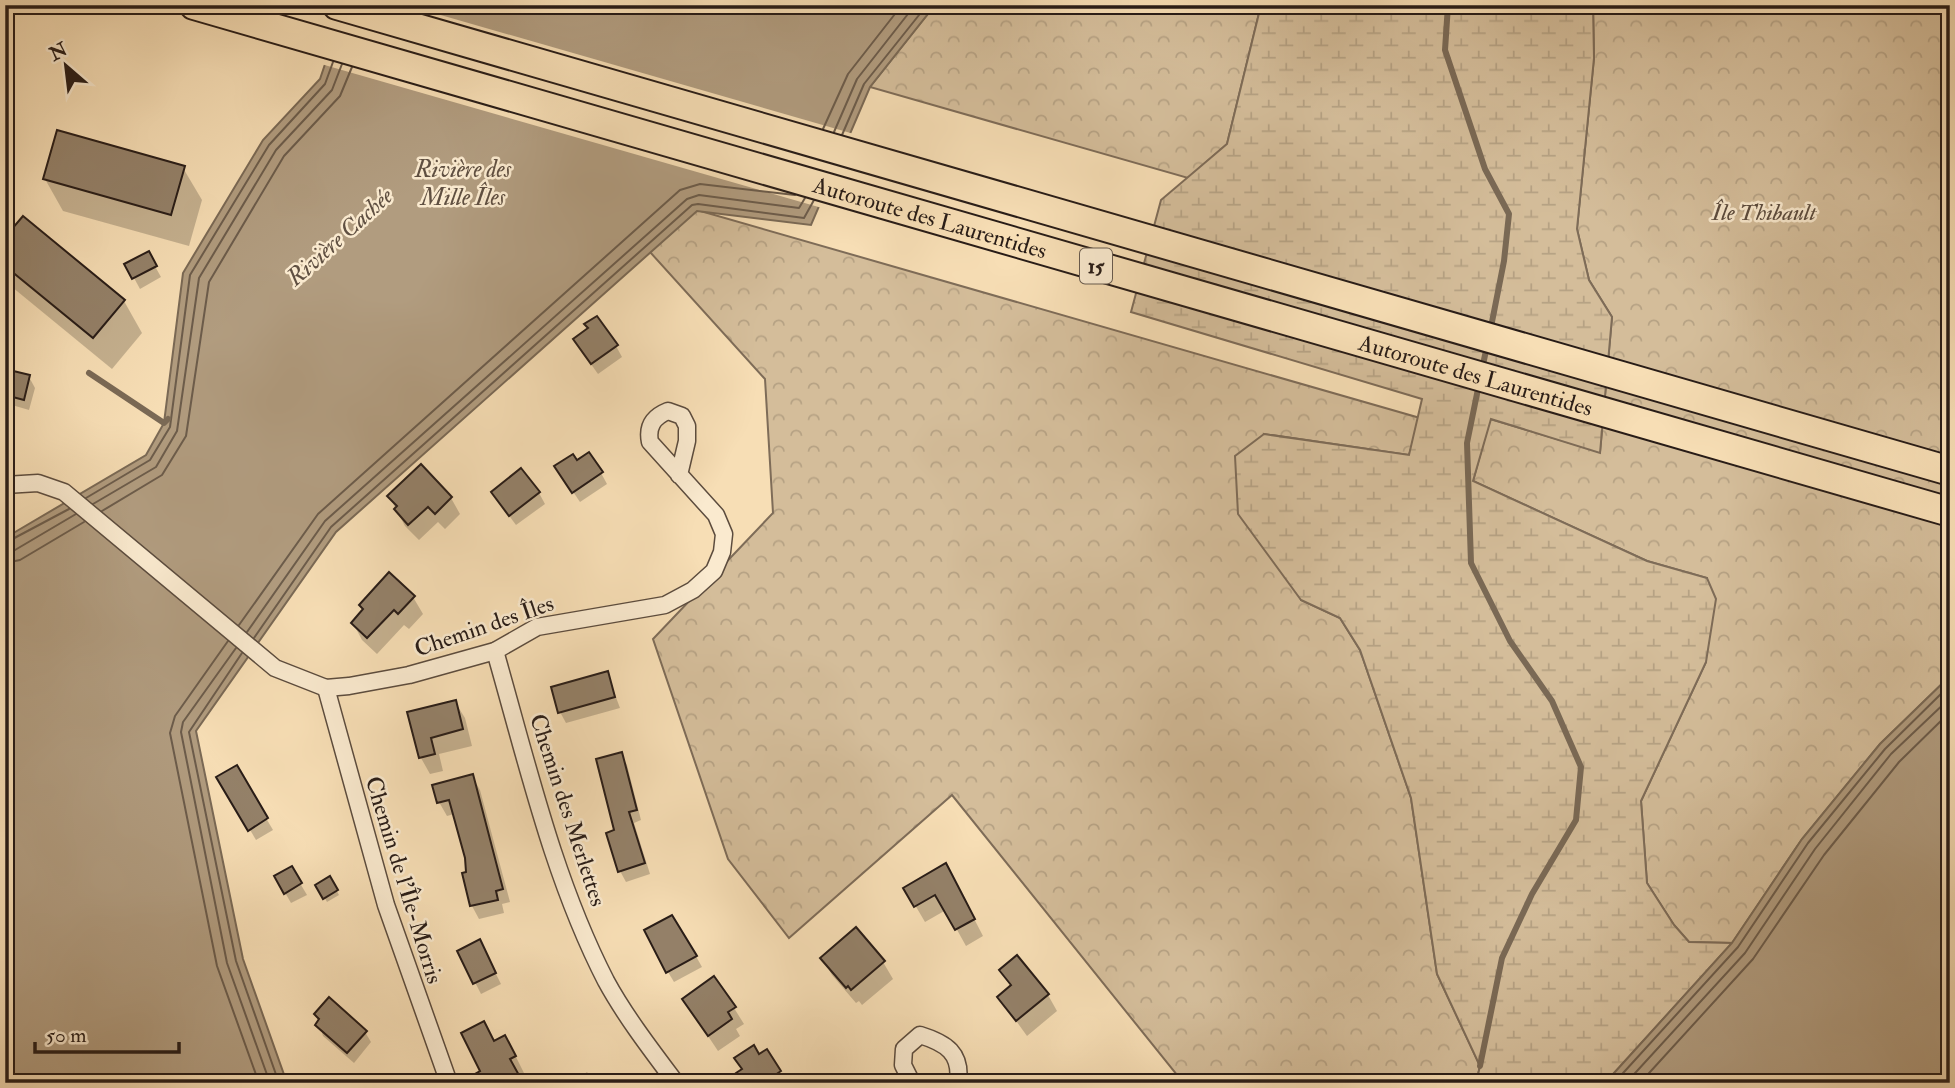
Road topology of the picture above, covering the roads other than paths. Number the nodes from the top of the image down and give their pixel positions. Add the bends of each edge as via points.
1 (194, 5) edge
2 (337, 5) edge
3 (1950, 471) edge
4 (679, 475) dead end
5 (5, 485) edge
6 (1950, 512) edge
7 (495, 651) junction
8 (326, 688) junction
9 (449, 1083) edge
10 (676, 1083) edge
11 (912, 1083) edge
12 (958, 1083) edge

1 - 6 highway, Autoroute des Laurentides / 15
2 - 3 highway, Autoroute des Laurentides / 15
4 - 7 street, Chemin des Îles via 716,515 724,534 714,571 693,590 665,605 537,627
5 - 8 street, Chemin des Îles via 47,484 76,499 275,668
7 - 8 street, Chemin des Îles via 409,676
7 - 10 street, Chemin des Merlettes via 555,858 582,928 607,983
8 - 9 street, Chemin de l'Île-Morris via 386,905
11 - 12 street via 903,1065 905,1049 919,1035 954,1051 960,1067

